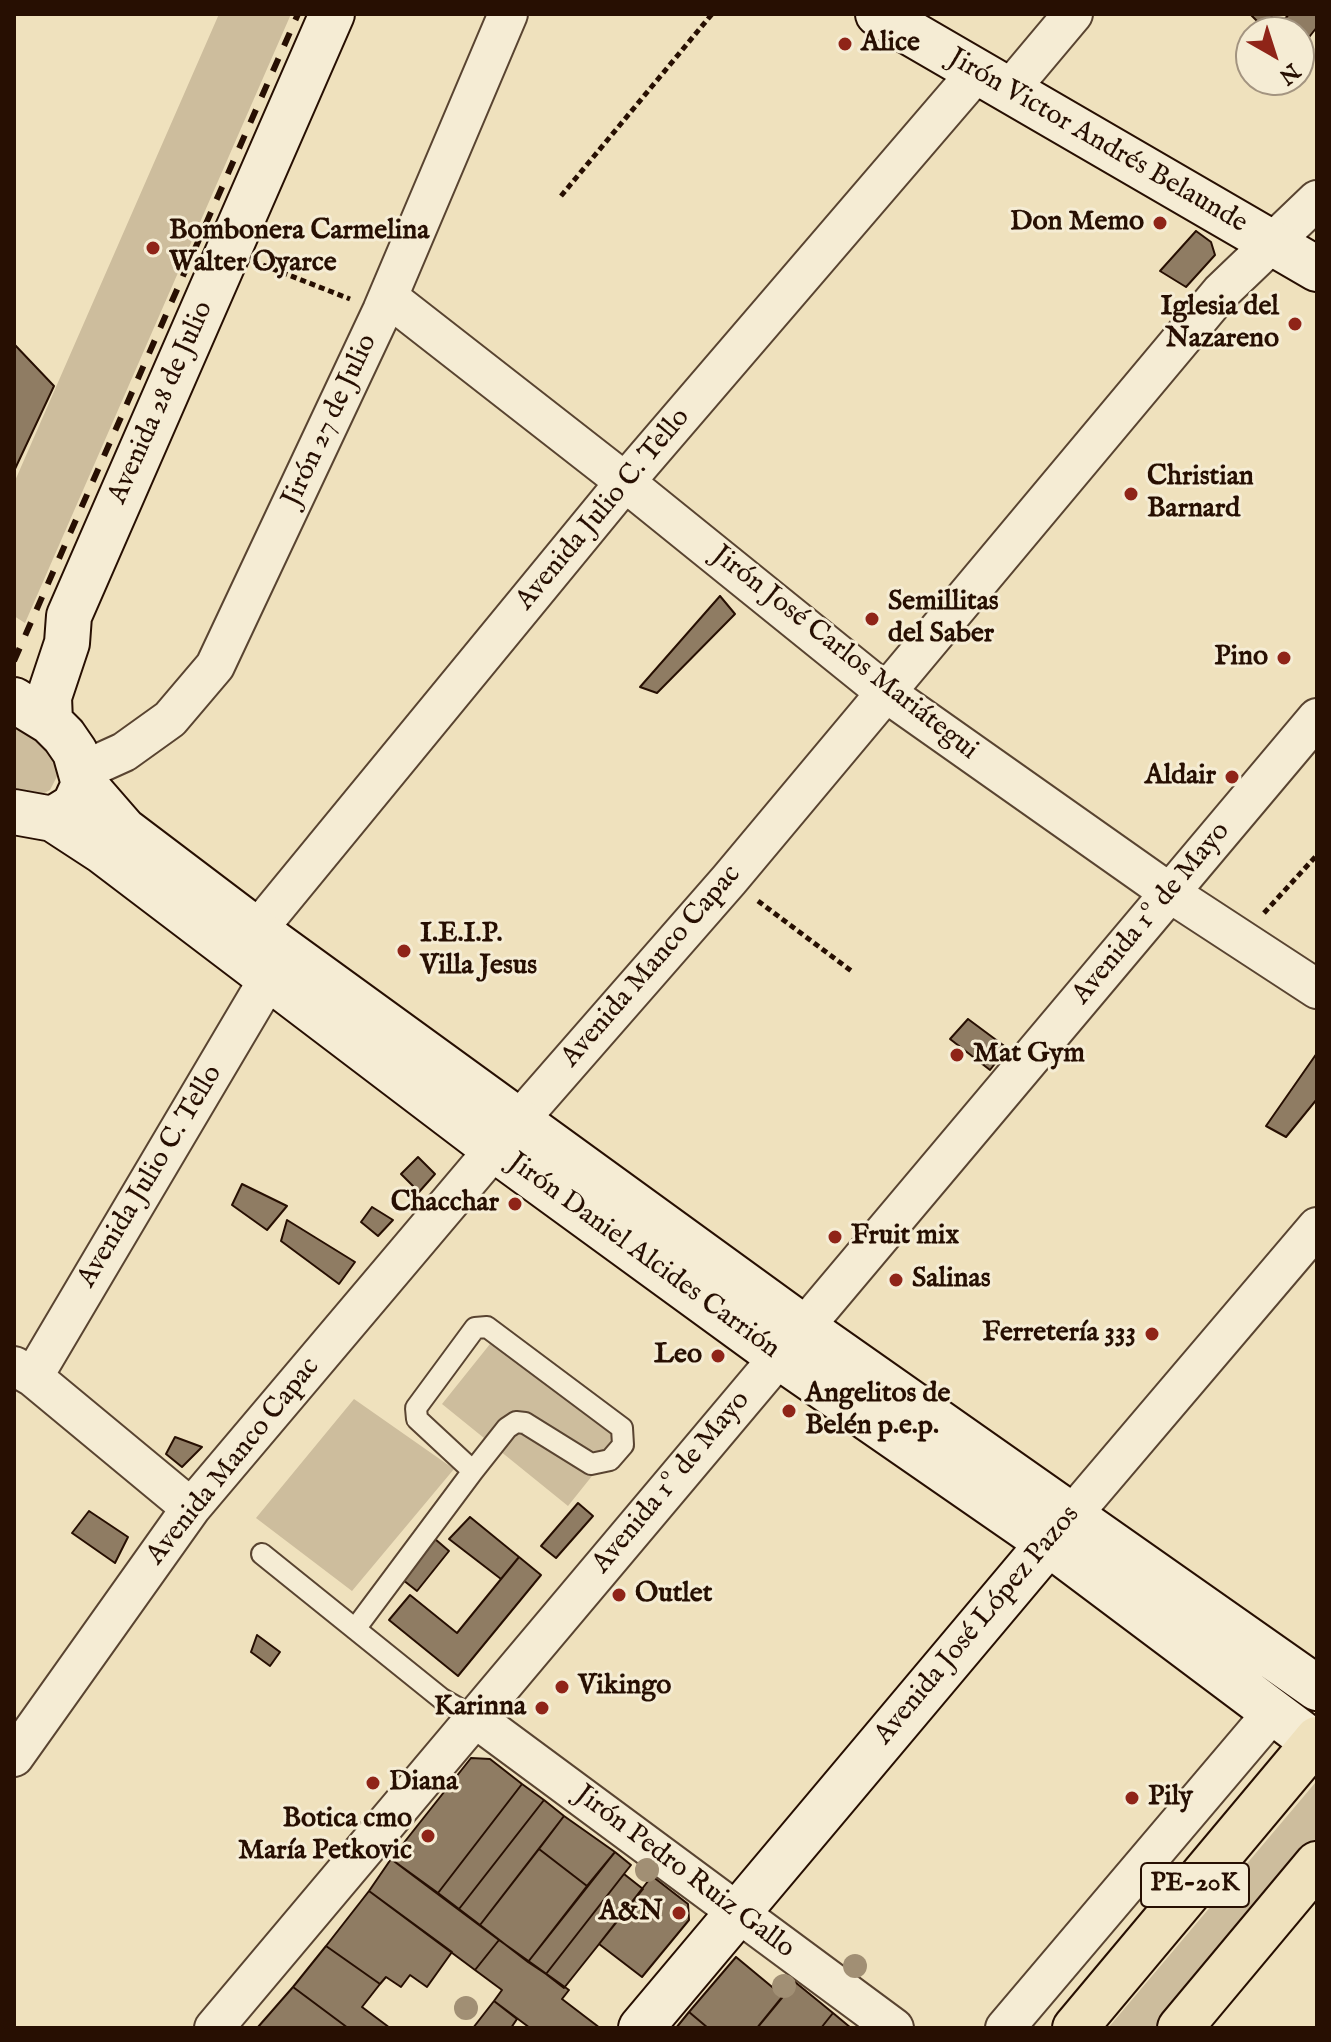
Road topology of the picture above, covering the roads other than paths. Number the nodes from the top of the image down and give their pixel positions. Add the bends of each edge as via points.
1 (332, 14) edge
2 (508, 14) edge
3 (878, 14) edge
4 (1073, 14) edge
5 (993, 80) junction
6 (1317, 200) edge
7 (1270, 242) junction
8 (1317, 269) edge
9 (385, 304) junction
10 (625, 482) junction
11 (69, 616) junction
12 (14, 688) edge
13 (885, 692) junction
14 (32, 711) edge
15 (1317, 718) edge
16 (83, 777) junction
17 (25, 818) edge
18 (1170, 893) junction
19 (254, 954) junction
20 (1317, 989) edge
21 (507, 1134) junction
22 (1317, 1227) edge
23 (790, 1341) junction
24 (23, 1371) edge
25 (473, 1471) junction
26 (191, 1508) junction
27 (1060, 1529) junction
28 (262, 1554) dead end
29 (355, 1629) junction
30 (1311, 1674) edge
31 (1273, 1712) junction
32 (475, 1718) junction
33 (1316, 1742) edge
34 (14, 1757) edge
35 (1317, 1864) edge
36 (737, 1913) junction
37 (214, 2028) edge
38 (641, 2028) edge
39 (894, 2028) edge
40 (1005, 2028) edge
41 (1075, 2028) edge
42 (1180, 2028) edge

1 - 11 street, Avenida 28 de Julio
2 - 9 street, Jirón 27 de Julio
3 - 5 street, Jirón Victor Andrés Belaunde
4 - 5 street, Avenida Julio C. Tello
5 - 7 street, Jirón Victor Andrés Belaunde
5 - 10 street, Avenida Julio C. Tello
6 - 7 street, Avenida Manco Capac
7 - 8 street, Jirón Victor Andrés Belaunde
7 - 13 street, Avenida Manco Capac via 1221,292
9 - 10 street, Jirón José Carlos Mariátegui
9 - 16 street, Jirón 27 de Julio via 215,666 161,726
10 - 13 street, Jirón José Carlos Mariátegui
10 - 19 street, Avenida Julio C. Tello
11 - 12 street, Avenida 28 de Julio
11 - 14 street, Avenida 28 de Julio via 67,643 49,697
13 - 18 street, Jirón José Carlos Mariátegui
13 - 21 street, Avenida Manco Capac
14 - 16 street, Jirón Daniel Alcides Carrión via 70,744
15 - 18 street, Avenida 1º de Mayo
16 - 17 street via 74,806
16 - 19 street, Jirón Daniel Alcides Carrión via 124,830
17 - 19 street, Jirón Daniel Alcides Carrión
18 - 20 street, Jirón José Carlos Mariátegui
18 - 23 street, Avenida 1º de Mayo
19 - 21 street, Jirón Daniel Alcides Carrión
19 - 24 street, Avenida Julio C. Tello
21 - 23 street, Jirón Daniel Alcides Carrión
21 - 26 street, Avenida Manco Capac
22 - 27 street, Avenida José López Pazos
23 - 27 street, Jirón Daniel Alcides Carrión
23 - 32 street, Avenida 1º de Mayo
24 - 26 street
25 - 25 lane via 516,1422 591,1464 610,1460 617,1452 623,1445 622,1428 480,1325 416,1408 417,1419
25 - 29 lane
26 - 34 street, Avenida Manco Capac
27 - 30 street, Jirón Daniel Alcides Carrión
27 - 31 street, Jirón Daniel Alcides Carrión
27 - 36 street, Avenida José López Pazos
28 - 29 lane
29 - 32 lane via 442,1699
31 - 33 street, Jirón Daniel Alcides Carrión
31 - 40 street
32 - 36 street, Jirón Pedro Ruiz Gallo
32 - 37 street, Avenida 1º de Mayo
33 - 41 highway, PE-20K
35 - 42 highway, PE-20K
36 - 38 street, Avenida José López Pazos
36 - 39 street, Jirón Pedro Ruiz Gallo

